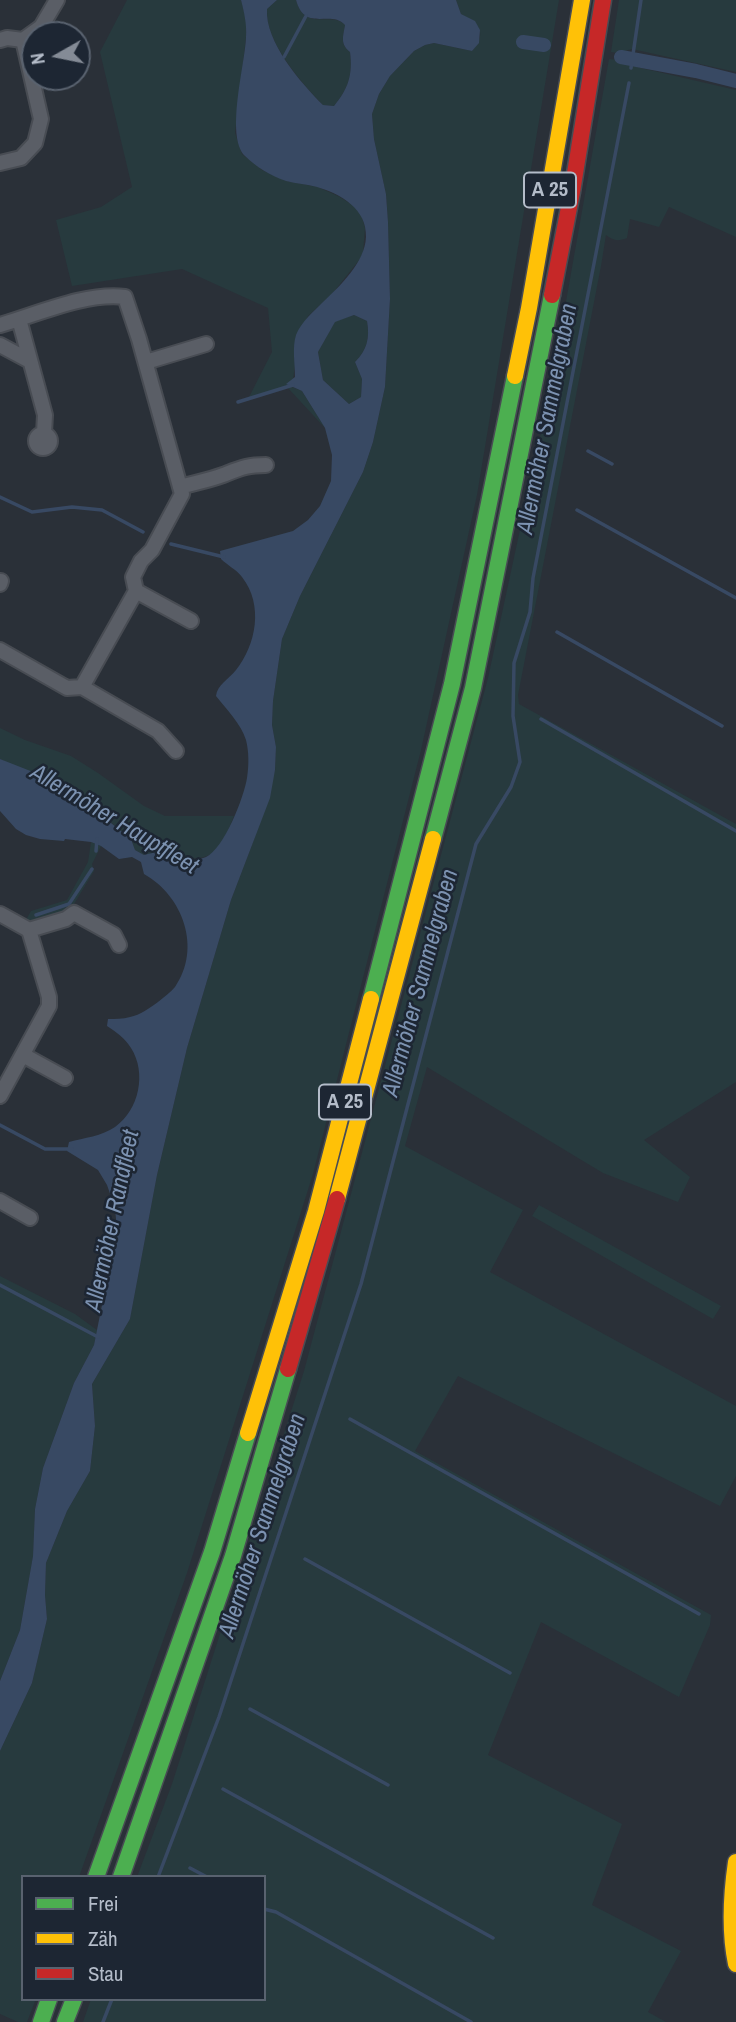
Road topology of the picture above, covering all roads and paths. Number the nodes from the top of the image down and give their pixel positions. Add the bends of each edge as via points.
1 (57, 0) edge
2 (582, 0) edge
3 (603, 0) edge
4 (45, 21) edge
5 (0, 40) edge
6 (21, 40) edge
7 (35, 91) edge
8 (0, 163) edge
9 (19, 319) junction
10 (0, 325) edge
11 (206, 344) dead end
12 (0, 345) edge
13 (30, 361) junction
14 (146, 362) junction
15 (44, 433) dead end
16 (266, 465) dead end
17 (180, 487) junction
18 (136, 591) junction
19 (191, 621) dead end
20 (0, 650) edge
21 (82, 687) junction
22 (176, 751) dead end
23 (0, 914) edge
24 (29, 930) junction
25 (119, 945) dead end
26 (23, 1055) junction
27 (65, 1078) dead end
28 (0, 1096) edge
29 (0, 1201) edge
30 (30, 1218) dead end
31 (736, 1862) edge
32 (97, 1875) edge
33 (122, 1875) edge
34 (736, 1964) edge
35 (48, 2001) edge
36 (73, 2001) edge
37 (41, 2022) edge
38 (65, 2022) edge

1 - 4 street
2 - 32 main road, A 25 via 529,309 452,684 316,1211 212,1552
3 - 33 main road, A 25 via 549,313 473,688 333,1215 233,1556
5 - 6 street
7 - 8 street via 41,119 35,143 21,158
9 - 10 street
9 - 13 street
9 - 14 street via 80,301 125,297
11 - 14 street
12 - 13 street
13 - 15 street via 45,415
14 - 17 street
16 - 17 street via 236,468
17 - 18 street via 182,494 132,577
18 - 19 street
18 - 21 street
20 - 21 street via 67,688
21 - 22 street via 158,731
23 - 24 street
24 - 25 street via 74,913 114,935
24 - 26 street via 49,1006
26 - 27 street
26 - 28 street
29 - 30 street
31 - 34 main road via 731,1905
35 - 37 main road
36 - 38 main road

